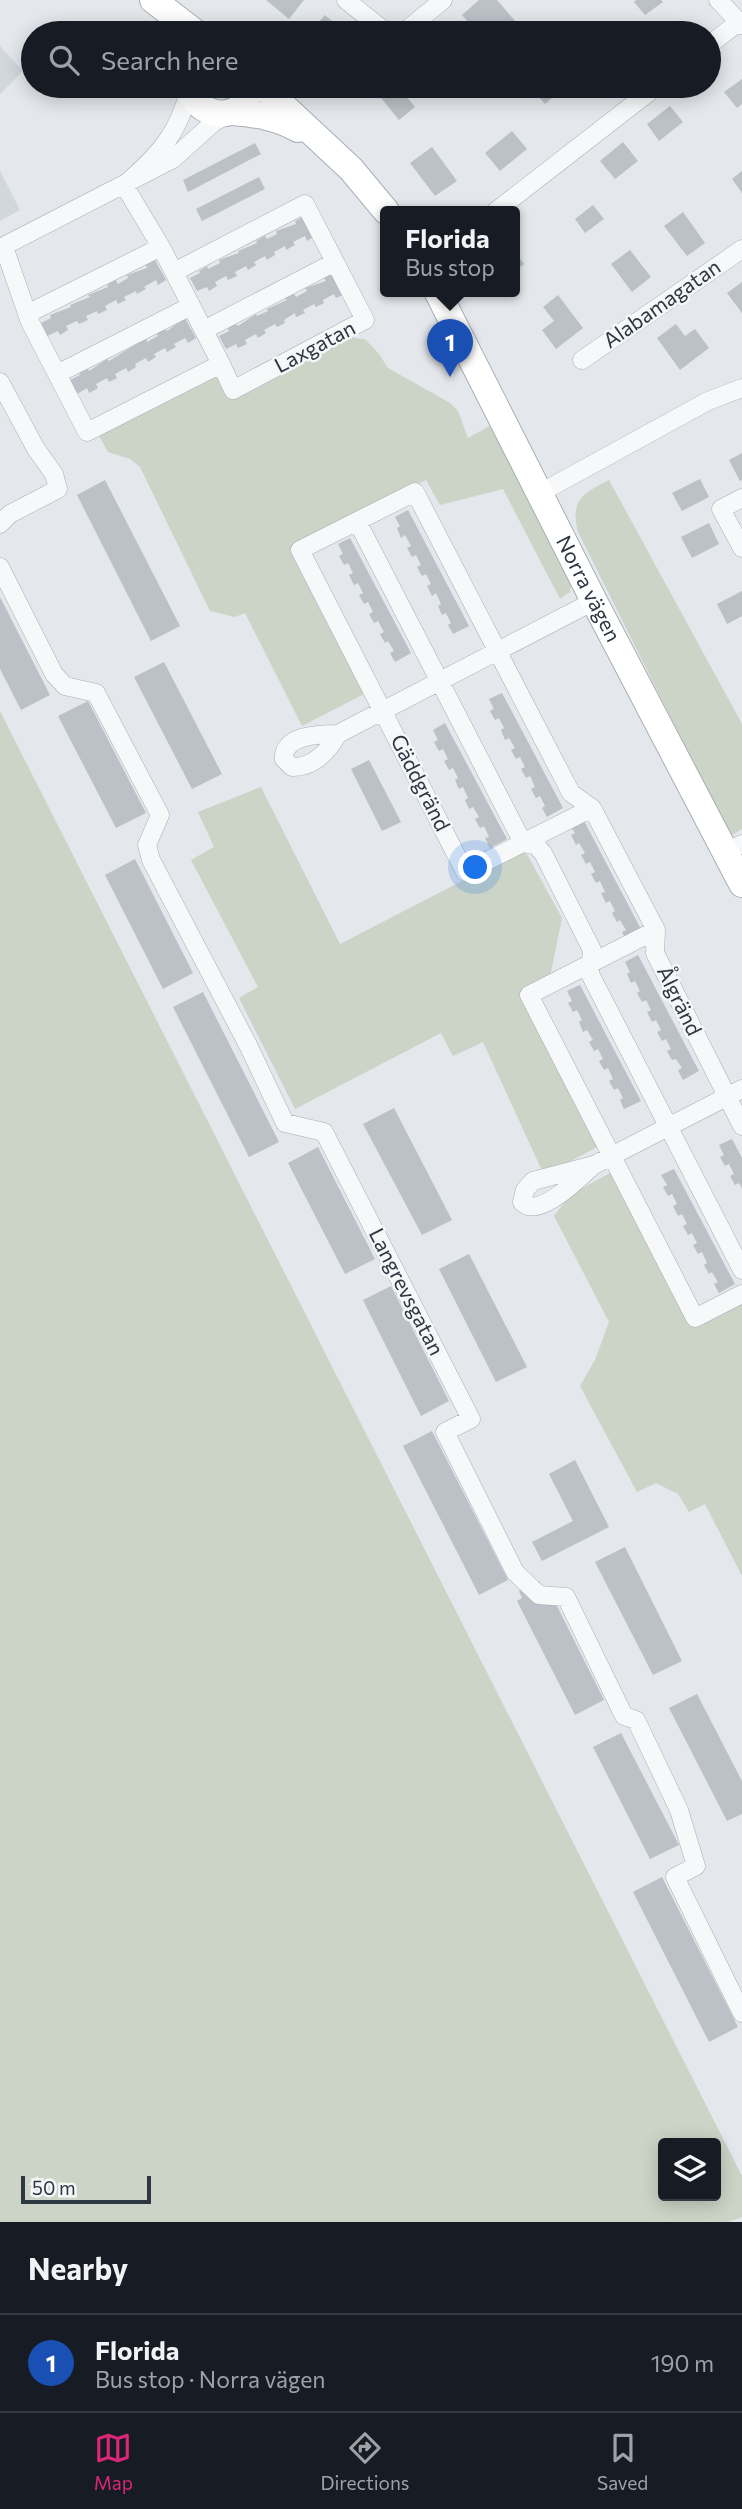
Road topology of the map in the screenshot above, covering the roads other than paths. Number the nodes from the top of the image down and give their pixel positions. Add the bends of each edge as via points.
1 (145, 0) edge
2 (153, 0) edge
3 (346, 0) edge
4 (443, 0) edge
5 (718, 0) edge
6 (161, 21) edge
7 (180, 21) edge
8 (372, 21) edge
9 (418, 21) edge
10 (741, 23) edge
11 (721, 37) edge
12 (187, 98) edge
13 (193, 98) edge
14 (249, 98) edge
15 (275, 98) edge
16 (642, 98) edge
17 (233, 112) junction
18 (351, 169) junction
19 (124, 185) junction
20 (382, 206) edge
21 (502, 206) edge
22 (161, 247) junction
23 (2, 248) edge
24 (742, 249) edge
25 (335, 262) junction
26 (174, 272) junction
27 (440, 297) edge
28 (191, 306) junction
29 (27, 314) junction
30 (204, 330) junction
31 (582, 360) dead end
32 (221, 364) junction
33 (57, 374) junction
34 (0, 382) edge
35 (742, 388) edge
36 (540, 492) junction
37 (742, 498) edge
38 (357, 521) junction
39 (0, 524) edge
40 (742, 548) edge
41 (0, 567) edge
42 (594, 601) junction
43 (497, 652) junction
44 (440, 681) junction
45 (384, 710) junction
46 (338, 734) dead end
47 (593, 808) junction
48 (523, 843) junction
49 (734, 848) edge
50 (742, 884) edge
51 (656, 930) junction
52 (592, 964) junction
53 (734, 1093) edge
54 (742, 1126) edge
55 (669, 1127) junction
56 (611, 1156) junction
57 (594, 1165) dead end
58 (742, 1270) edge
59 (742, 1294) edge
60 (742, 2013) edge

1 - 6 street
2 - 7 street
3 - 8 street
4 - 9 street
5 - 10 street
10 - 11 street
12 - 19 street via 166,144
13 - 17 street via 211,113
14 - 17 street
15 - 18 street
16 - 21 street
17 - 18 street via 283,121
17 - 19 street via 215,121 173,159
18 - 20 street
19 - 22 street, Laxgatan
19 - 23 street
22 - 26 street, Laxgatan
22 - 29 street
23 - 29 street
24 - 31 street, Alabamagatan
25 - 26 street, Laxgatan via 305,204
25 - 30 street
25 - 32 street, Laxgatan via 365,320 233,390
26 - 28 street, Laxgatan
27 - 36 street, Norra vägen
28 - 30 street, Laxgatan
28 - 33 street
29 - 33 street
30 - 32 street, Laxgatan
32 - 33 street via 87,432
34 - 39 street via 54,474 58,489
35 - 36 street via 708,401
36 - 42 street, Norra vägen
37 - 40 street via 721,509
38 - 43 street, Gäddgränd via 415,492
38 - 44 street
38 - 45 street, Gäddgränd via 300,550
41 - 60 street, Langrevsgatan via 54,674 65,686 96,692 160,815 148,845 151,860 285,1123 324,1132 373,1227 471,1419 445,1433 515,1572 538,1595 566,1597 624,1716 636,1720 679,1810 696,1866 675,1877
42 - 43 street, Gäddgränd
42 - 49 street, Norra vägen
43 - 44 street, Gäddgränd
43 - 47 street, Gäddgränd via 571,793
44 - 45 street, Gäddgränd
44 - 48 street
45 - 46 street, Gäddgränd
45 - 48 street, Gäddgränd via 465,872
47 - 48 street, Gäddgränd
47 - 51 street, Gäddgränd
48 - 52 street via 535,845 543,853 592,950
49 - 50 street, Norra vägen
51 - 52 street
51 - 53 street, Ålgränd via 655,953
52 - 55 street via 590,974
52 - 56 street via 528,996
53 - 54 street, Ålgränd
53 - 55 street
55 - 56 street
55 - 58 street
56 - 57 street
56 - 59 street via 695,1318

